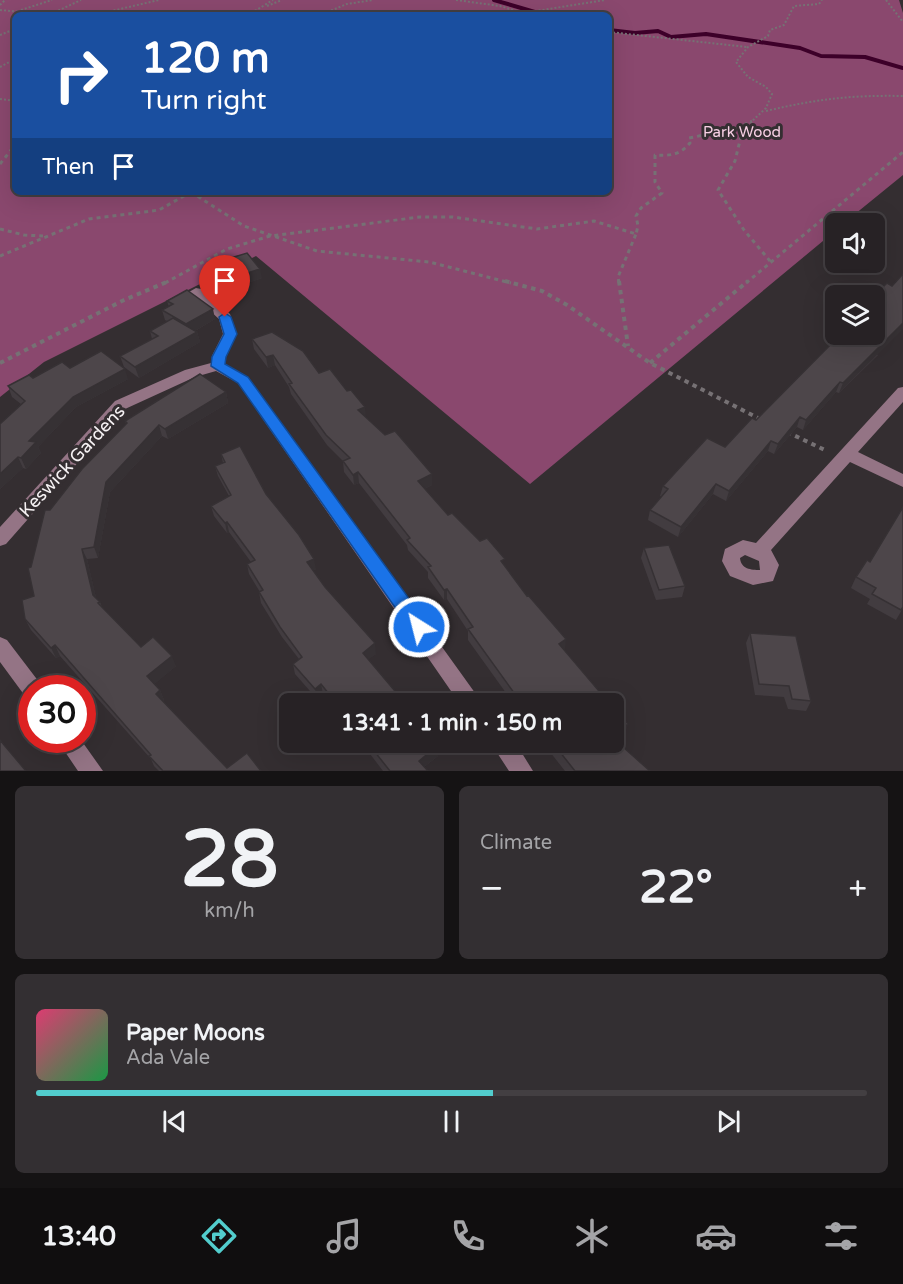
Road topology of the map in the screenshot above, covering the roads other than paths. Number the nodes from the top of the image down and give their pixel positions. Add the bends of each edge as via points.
1 (196, 292) dead end
2 (218, 366) junction
3 (903, 392) edge
4 (845, 457) junction
5 (903, 481) edge
6 (0, 539) edge
7 (760, 551) dead end
8 (0, 646) edge
9 (22, 675) edge
10 (465, 693) edge
11 (78, 753) edge
12 (509, 753) edge
13 (92, 771) edge
14 (522, 771) edge

1 - 2 street via 225,317 230,334
2 - 6 street, Keswick Gardens via 190,373 120,405
2 - 10 street via 243,380
3 - 4 street
4 - 5 street
4 - 7 street
8 - 9 street
11 - 13 street
12 - 14 street

